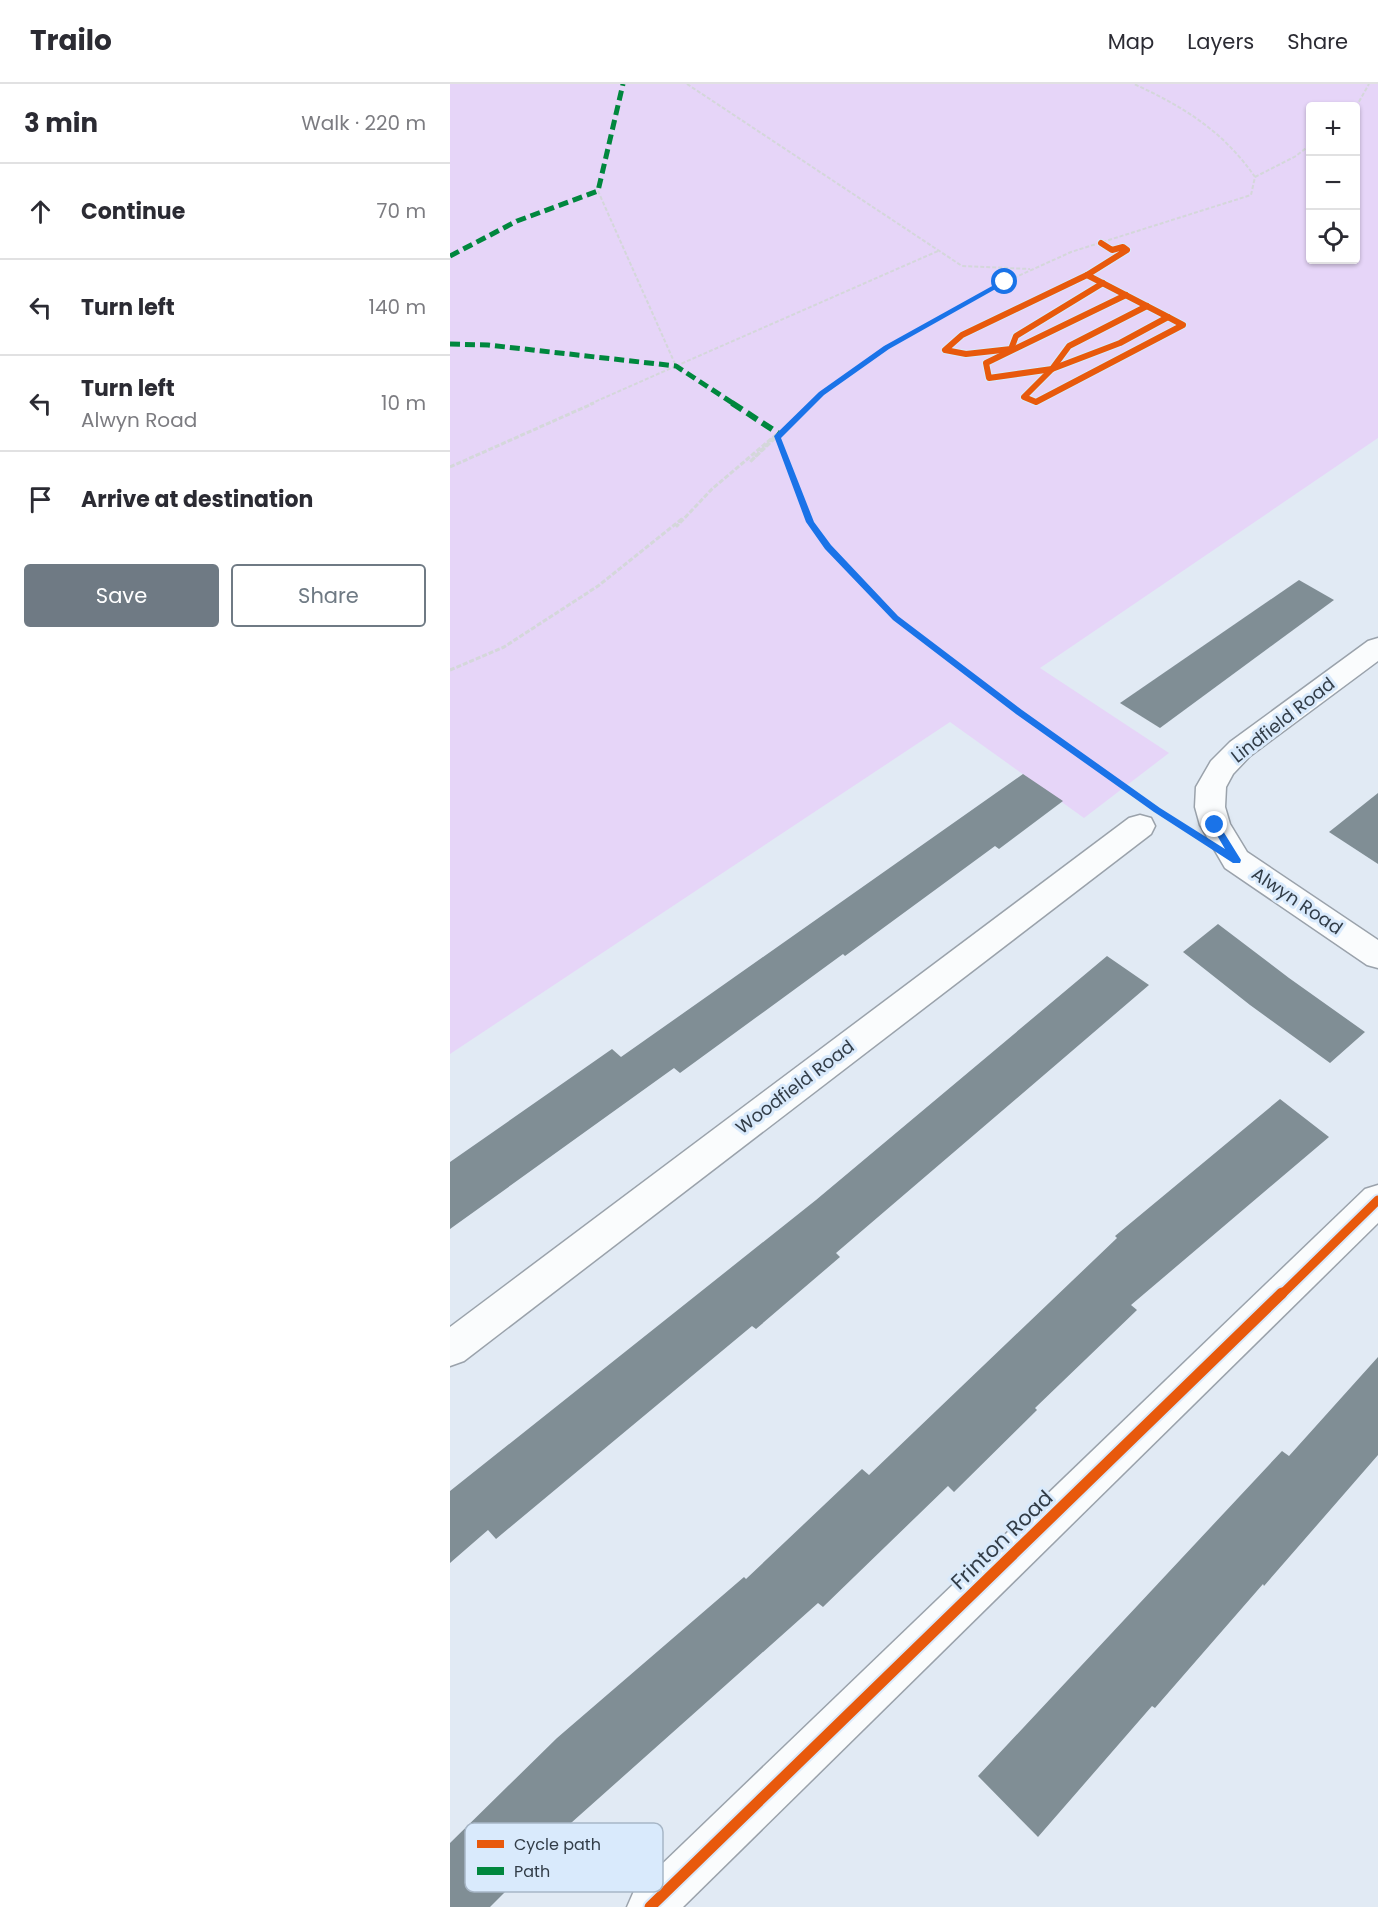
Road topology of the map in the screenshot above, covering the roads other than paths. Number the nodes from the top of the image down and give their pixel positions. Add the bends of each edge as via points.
1 (1378, 647) edge
2 (1210, 807) joint
3 (1139, 811) road end
4 (1378, 956) edge
5 (1378, 1200) edge
6 (450, 1348) edge
7 (650, 1907) edge

1 - 2 street, Lindfield Road via 1240,749 1221,768 1210,787
2 - 4 street, Alwyn Road via 1215,825 1236,860
3 - 6 street, Woodfield Road
5 - 7 street, Frinton Road

